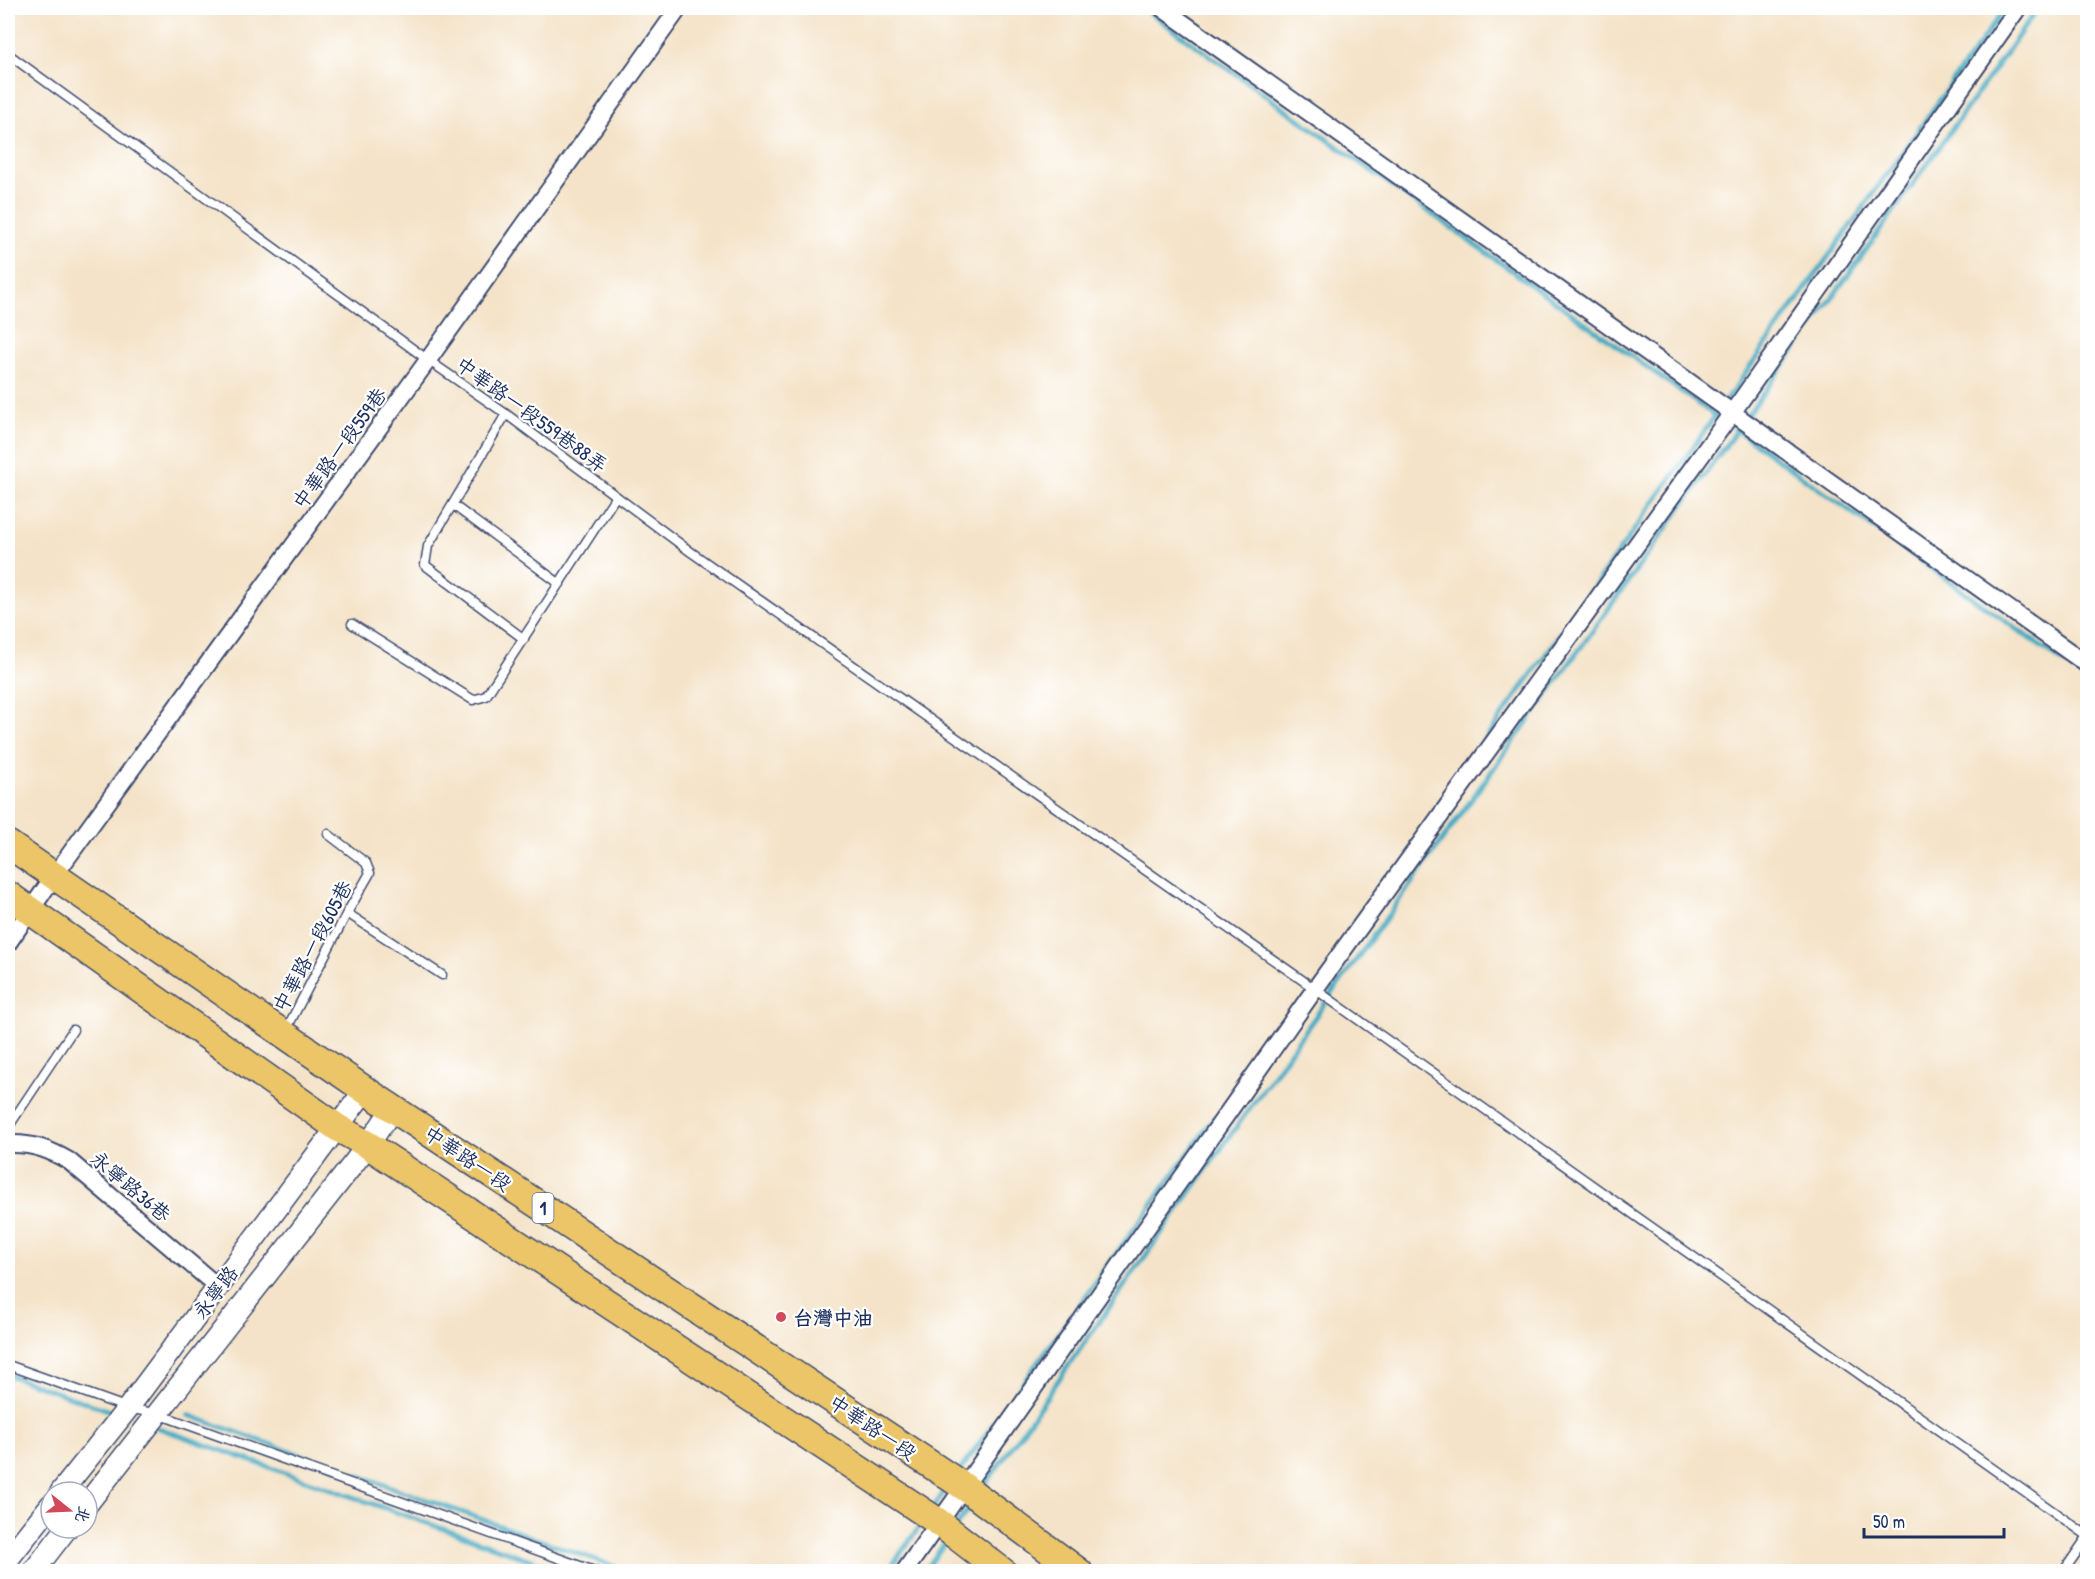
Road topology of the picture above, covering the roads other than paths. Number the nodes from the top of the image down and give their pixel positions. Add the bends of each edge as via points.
1 (679, 8) edge
2 (1162, 8) edge
3 (2018, 8) edge
4 (8, 54) edge
5 (428, 360) junction
6 (1732, 413) junction
7 (506, 414) junction
8 (616, 496) junction
9 (453, 505) junction
10 (560, 584) junction
11 (351, 624) dead end
12 (524, 639) junction
13 (2088, 665) edge
14 (328, 834) dead end
15 (8, 844) edge
16 (54, 876) junction
17 (8, 895) edge
18 (30, 910) junction
19 (347, 913) junction
20 (8, 943) edge
21 (442, 975) dead end
22 (1315, 989) junction
23 (73, 1030) dead end
24 (284, 1035) junction
25 (365, 1090) junction
26 (393, 1108) junction
27 (338, 1128) junction
28 (9, 1141) edge
29 (368, 1145) junction
30 (218, 1287) junction
31 (8, 1365) edge
32 (128, 1408) junction
33 (158, 1414) junction
34 (71, 1480) edge
35 (963, 1486) junction
36 (99, 1488) edge
37 (39, 1520) edge
38 (937, 1521) junction
39 (2088, 1536) edge
40 (58, 1540) edge
41 (8, 1559) edge
42 (33, 1572) edge
43 (597, 1572) edge
44 (904, 1572) edge
45 (1003, 1572) edge
46 (1079, 1572) edge
47 (2063, 1572) edge

1 - 5 street, 中華路一段559巷
2 - 6 street
3 - 6 street
4 - 5 lane, 中華路一段559巷88弄
5 - 7 lane, 中華路一段559巷88弄
5 - 16 street, 中華路一段559巷
6 - 13 street
6 - 22 street
7 - 8 lane, 中華路一段559巷88弄
7 - 9 lane
8 - 10 lane
8 - 22 lane, 中華路一段559巷88弄
9 - 10 lane
9 - 12 lane via 428,546 425,565
10 - 12 lane
11 - 12 lane via 473,700 486,696
14 - 19 lane, 中華路一段605巷 via 366,863 370,873
15 - 16 main road, 中華路一段 / 1
16 - 18 street, 中華路一段559巷
16 - 24 main road, 中華路一段 / 1
17 - 18 main road, 1
18 - 20 street, 中華路一段559巷
18 - 27 main road, 1
19 - 21 lane
19 - 24 lane, 中華路一段605巷
22 - 35 street
22 - 39 lane, 中華路一段559巷88弄
23 - 28 lane via 9,1126
24 - 25 main road, 中華路一段 / 1
25 - 26 main road, 中華路一段 / 1
25 - 27 street, 永寧路
26 - 29 street, 永寧路
26 - 35 main road, 中華路一段 / 1
27 - 29 main road, 1
27 - 30 street, 永寧路
28 - 30 street, 永寧路36巷 via 46,1148 69,1161
29 - 33 street, 永寧路
29 - 38 main road, 1
30 - 32 street, 永寧路
31 - 32 lane
32 - 33 lane
32 - 34 street, 永寧路
33 - 36 street, 永寧路
33 - 43 lane
35 - 38 street
35 - 46 main road, 中華路一段 / 1
37 - 41 street
38 - 44 street
38 - 45 main road, 1
39 - 47 lane
40 - 42 street

